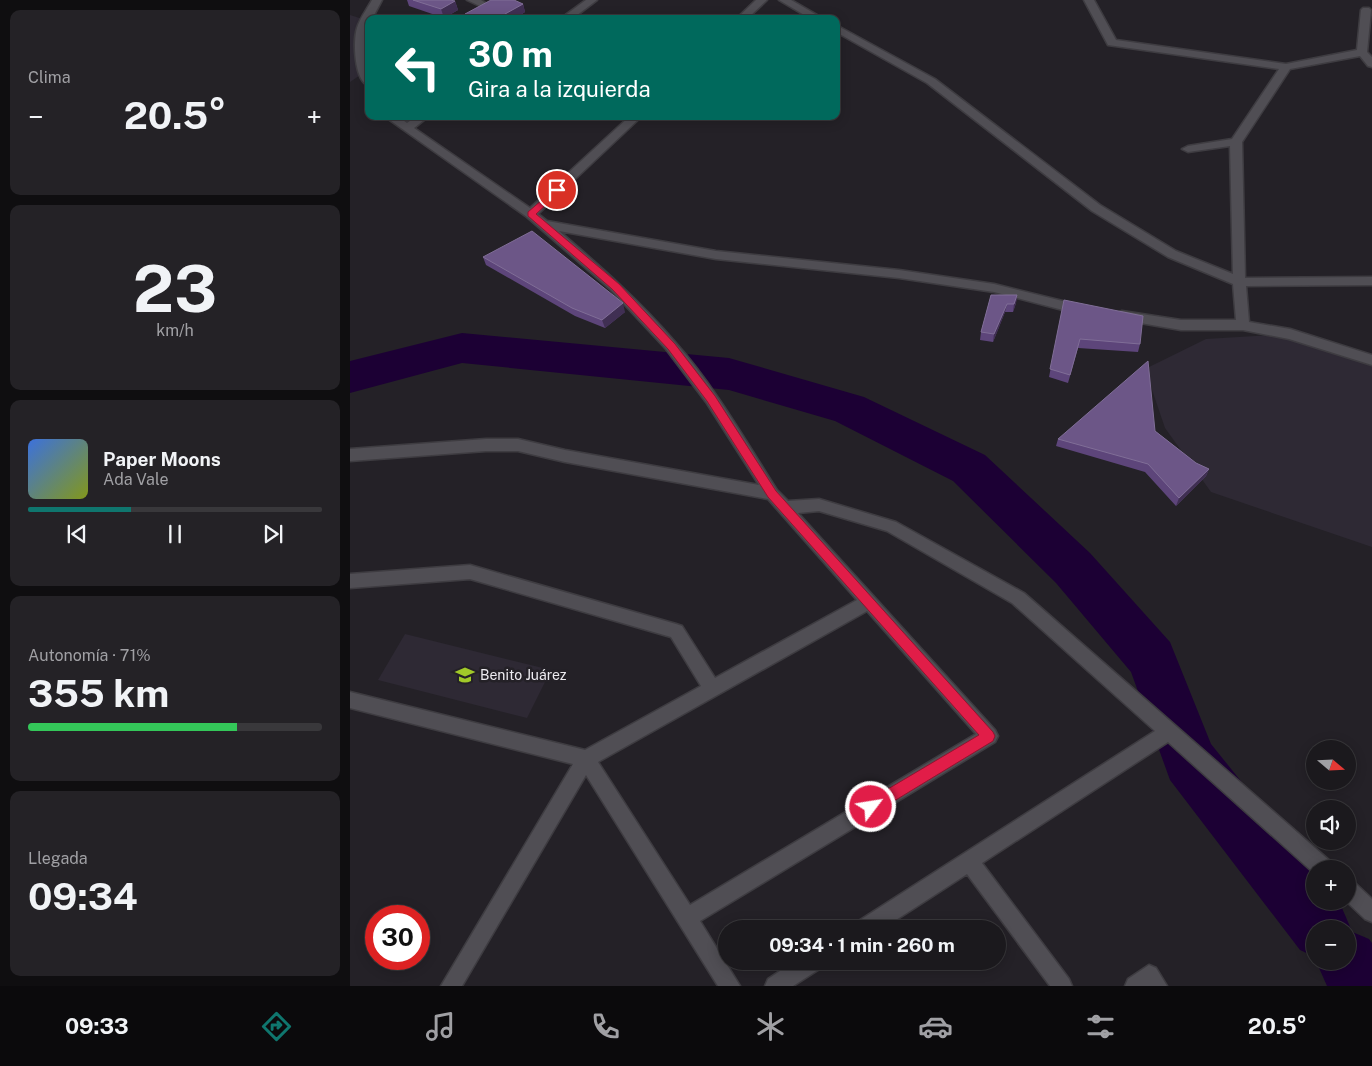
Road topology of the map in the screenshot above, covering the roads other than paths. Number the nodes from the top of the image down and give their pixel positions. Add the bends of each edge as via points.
1 (377, 0) edge
2 (472, 0) edge
3 (592, 0) edge
4 (762, 0) edge
5 (784, 0) edge
6 (1089, 0) edge
7 (482, 4) edge
8 (1366, 10) dead end
9 (369, 15) edge
10 (571, 15) edge
11 (746, 15) edge
12 (812, 15) edge
13 (365, 22) edge
14 (840, 30) edge
15 (1362, 52) junction
16 (1372, 64) edge
17 (1286, 66) junction
18 (365, 74) edge
19 (395, 120) edge
20 (419, 120) edge
21 (632, 120) edge
22 (408, 128) junction
23 (1236, 142) junction
24 (1188, 149) dead end
25 (531, 214) junction
26 (543, 225) junction
27 (1372, 281) edge
28 (1238, 282) junction
29 (1094, 312) edge
30 (1114, 315) edge
31 (1243, 325) junction
32 (1372, 360) edge
33 (350, 455) edge
34 (772, 494) junction
35 (784, 508) junction
36 (350, 581) edge
37 (868, 602) junction
38 (712, 688) junction
39 (350, 700) edge
40 (1168, 732) junction
41 (586, 759) junction
42 (1314, 860) edge
43 (969, 861) junction
44 (1356, 897) edge
45 (1372, 912) edge
46 (687, 918) junction
47 (878, 920) edge
48 (800, 970) edge
49 (451, 986) edge
50 (730, 986) edge
51 (775, 986) edge
52 (1062, 986) edge
53 (1135, 986) edge
54 (1158, 986) edge

1 - 9 street
2 - 7 street
3 - 10 street
4 - 11 street
5 - 12 street
6 - 17 street via 1112,43
8 - 15 street
13 - 18 street via 360,63
14 - 28 street via 931,80 1096,208 1172,254
15 - 16 street
15 - 17 street
17 - 23 street
19 - 22 street
20 - 22 street
21 - 25 street
22 - 25 street
23 - 24 street
23 - 28 street
25 - 26 street
26 - 29 street via 716,255 899,274 994,288
26 - 34 street via 615,286 672,346 711,398
27 - 28 street
28 - 31 street
30 - 31 street via 1181,325
31 - 32 street via 1290,334
33 - 34 street via 518,445
34 - 35 street
35 - 37 street
35 - 40 street via 818,505 891,526 1018,598
36 - 38 street via 470,572 676,631
37 - 38 street
37 - 46 street via 989,736
38 - 41 street
39 - 41 street
40 - 42 street
40 - 43 street
41 - 46 street
41 - 49 street
43 - 47 street
43 - 52 street
44 - 45 street
46 - 50 street
48 - 51 street
53 - 54 street via 1149,975

